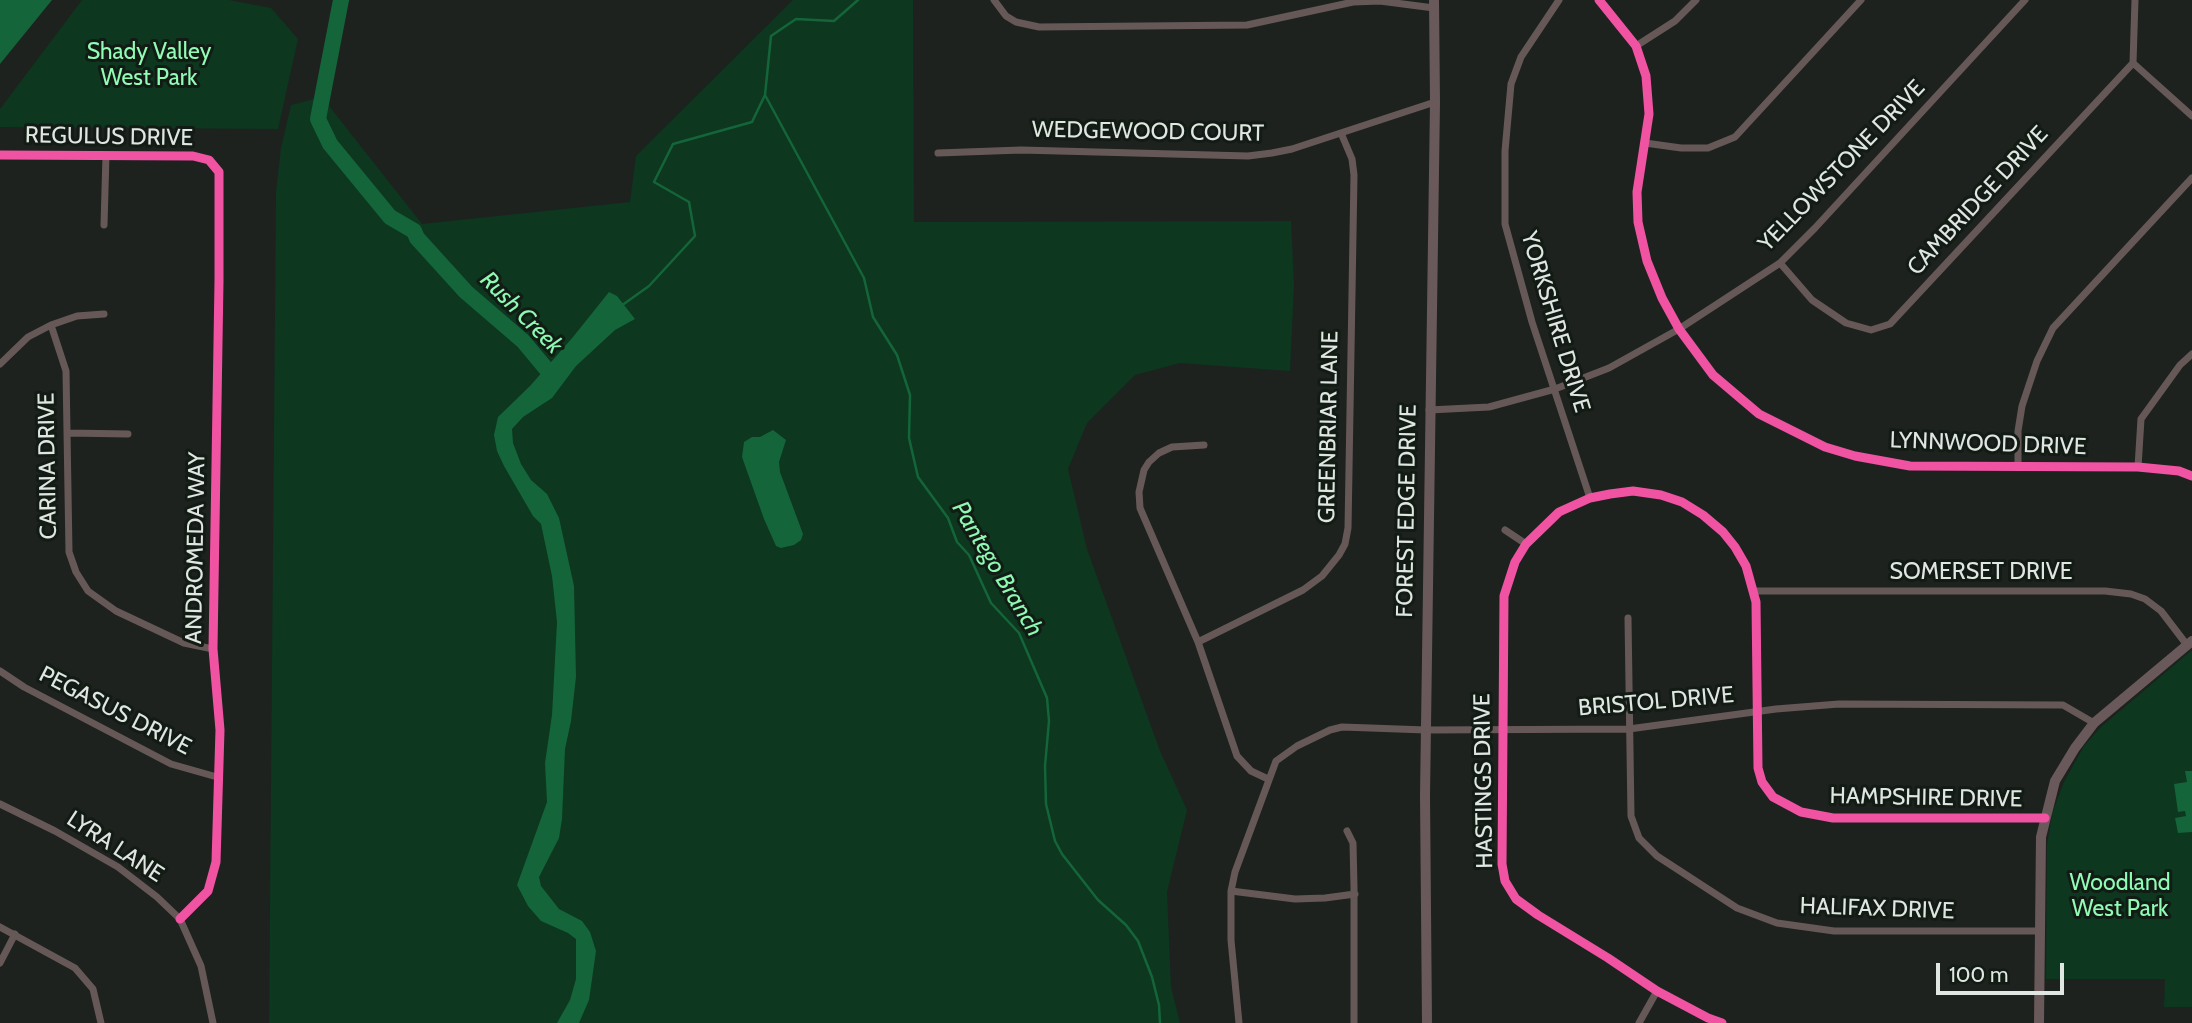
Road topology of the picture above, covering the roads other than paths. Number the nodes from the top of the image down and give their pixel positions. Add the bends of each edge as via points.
1 (994, 0) edge
2 (1559, 0) edge
3 (1599, 0) edge
4 (1696, 0) edge
5 (1861, 0) edge
6 (2025, 0) edge
7 (2135, 0) edge
8 (1434, 4) edge
9 (1636, 46) junction
10 (2133, 63) junction
11 (1434, 102) junction
12 (2192, 116) edge
13 (1341, 133) junction
14 (1645, 143) junction
15 (938, 152) dead end
16 (0, 155) edge
17 (106, 155) junction
18 (215, 165) joint
19 (2192, 178) edge
20 (104, 225) dead end
21 (1780, 263) junction
22 (104, 314) dead end
23 (51, 325) junction
24 (1679, 328) junction
25 (2192, 354) edge
26 (0, 364) edge
27 (1555, 389) junction
28 (1429, 411) junction
29 (68, 433) junction
30 (128, 434) dead end
31 (1204, 445) dead end
32 (2018, 465) junction
33 (2138, 467) junction
34 (2192, 476) edge
35 (1590, 498) junction
36 (1505, 530) dead end
37 (1526, 544) junction
38 (1754, 591) junction
39 (1628, 618) dead end
40 (1198, 642) junction
41 (2190, 643) edge
42 (213, 649) junction
43 (0, 671) edge
44 (1756, 712) junction
45 (2094, 723) junction
46 (1629, 729) junction
47 (1426, 730) junction
48 (1502, 730) junction
49 (217, 777) junction
50 (1268, 779) junction
51 (0, 804) edge
52 (2045, 818) junction
53 (1347, 831) dead end
54 (1231, 891) junction
55 (1354, 894) junction
56 (180, 919) junction
57 (0, 927) edge
58 (2039, 931) junction
59 (15, 934) junction
60 (0, 962) edge
61 (1657, 991) junction
62 (101, 1023) edge
63 (213, 1023) edge
64 (1240, 1023) edge
65 (1354, 1023) edge
66 (1427, 1023) edge
67 (1639, 1023) edge
68 (1722, 1023) edge
69 (2039, 1023) edge

1 - 8 street via 1001,12 1016,22 1039,27 1267,23 1353,2
2 - 27 street, YORKSHIRE DRIVE via 1521,57 1511,84 1505,151 1505,224
3 - 9 street, LYNNWOOD DRIVE
4 - 9 street
5 - 14 street via 1735,137 1709,148
6 - 21 street, YELLOWSTONE DRIVE
7 - 10 street
8 - 11 street, FOREST EDGE DRIVE
9 - 14 street, LYNNWOOD DRIVE via 1649,103
10 - 12 street
10 - 21 street, CAMBRIDGE DRIVE via 1890,324 1871,330 1846,323 1812,300
11 - 13 street, WEDGEWOOD COURT
11 - 28 street, FOREST EDGE DRIVE
13 - 15 street, WEDGEWOOD COURT via 1292,149 1248,156
13 - 40 street, GREENBRIAR LANE via 1354,174 1345,544 1322,576 1303,590
14 - 24 street, LYNNWOOD DRIVE via 1637,192 1638,222 1647,261
16 - 17 street, REGULUS DRIVE
17 - 18 street, REGULUS DRIVE via 193,156
17 - 20 street
18 - 42 street, ANDROMEDA WAY via 219,172 219,281
19 - 32 street via 2053,328 2022,406
21 - 24 street, YELLOWSTONE DRIVE
22 - 23 street via 76,316
23 - 26 street via 28,337
23 - 29 street, CARINA DRIVE via 66,371
24 - 27 street, YELLOWSTONE DRIVE via 1609,368
24 - 32 street, LYNNWOOD DRIVE via 1713,376 1759,414 1825,447 1910,466
25 - 33 street via 2141,419
27 - 28 street, YELLOWSTONE DRIVE via 1489,407
27 - 35 street, YORKSHIRE DRIVE
28 - 47 street, FOREST EDGE DRIVE
29 - 30 street
29 - 42 street, CARINA DRIVE via 69,552 88,591 116,611 184,643
31 - 40 street via 1172,447 1159,453 1144,470 1139,501
32 - 33 street, LYNNWOOD DRIVE
33 - 34 street, LYNNWOOD DRIVE
35 - 37 street, HASTINGS DRIVE via 1559,512
35 - 38 street, HAMPSHIRE DRIVE via 1633,491 1682,502 1712,522 1735,547
36 - 37 street
37 - 48 street, HASTINGS DRIVE via 1504,596
38 - 41 street, SOMERSET DRIVE via 2131,594 2161,611
38 - 44 street, HAMPSHIRE DRIVE
39 - 46 street, HALIFAX DRIVE
40 - 50 street via 1237,757
41 - 45 street
42 - 49 street, ANDROMEDA WAY via 220,730
43 - 49 street, PEGASUS DRIVE via 161,760
44 - 45 street, BRISTOL DRIVE via 1839,704 2051,704 2063,705
44 - 46 street, BRISTOL DRIVE
44 - 52 street, HAMPSHIRE DRIVE via 1762,782 1773,797 1801,812 1833,818
45 - 52 street via 2055,781
46 - 48 street, BRISTOL DRIVE
46 - 58 street, HALIFAX DRIVE via 1630,807 1639,838 1657,856 1737,908 1777,923 1834,931
47 - 48 street, BRISTOL DRIVE
47 - 50 street, BRISTOL DRIVE via 1342,727 1282,756
47 - 66 street, FOREST EDGE DRIVE
48 - 61 street, HASTINGS DRIVE via 1502,864 1509,891 1538,915
49 - 56 street, ANDROMEDA WAY via 213,876 208,891
50 - 54 street, BRISTOL DRIVE
51 - 56 street, LYRA LANE via 118,867
52 - 58 street
53 - 55 street via 1353,843
54 - 55 street via 1295,899
54 - 64 street, BRISTOL DRIVE
55 - 65 street
56 - 63 street, LYRA LANE via 201,966
57 - 59 street
58 - 69 street
59 - 60 street
59 - 62 street via 75,968 93,989
61 - 67 street
61 - 68 street, HASTINGS DRIVE

